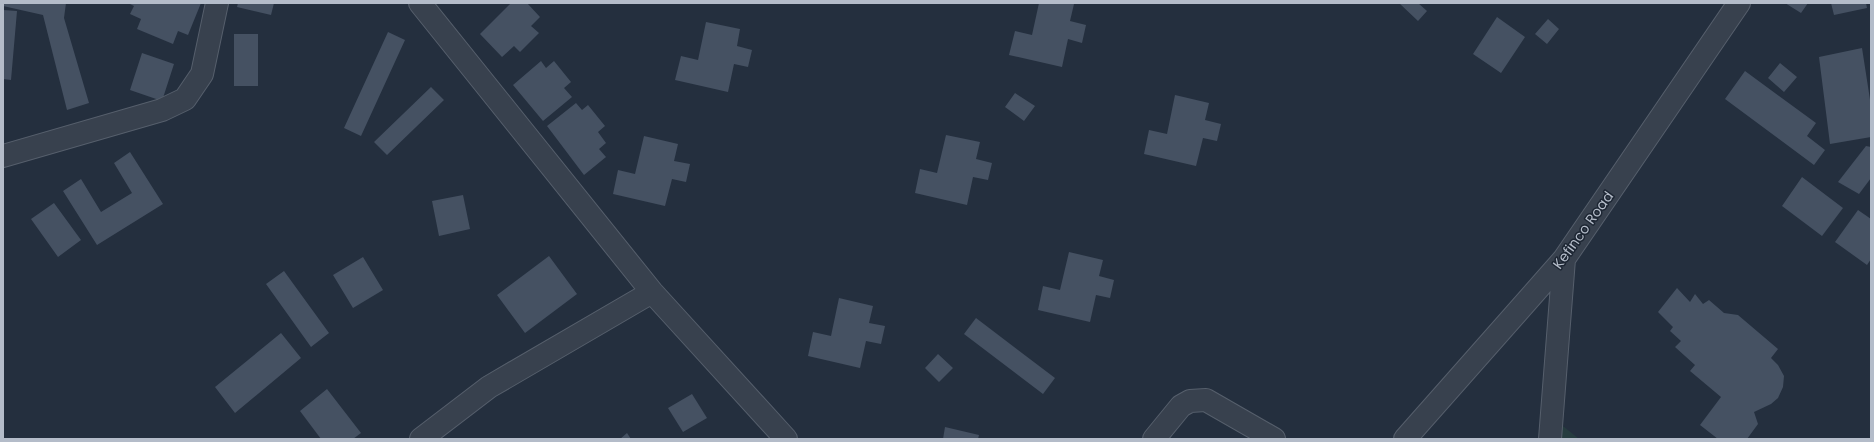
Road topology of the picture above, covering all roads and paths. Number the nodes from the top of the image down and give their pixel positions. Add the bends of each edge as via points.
1 (217, 3) edge
2 (420, 3) edge
3 (1739, 3) edge
4 (3, 156) edge
5 (1564, 259) junction
6 (652, 292) junction
7 (421, 439) edge
8 (786, 439) edge
9 (1154, 439) edge
10 (1274, 439) edge
11 (1405, 439) edge
12 (1550, 439) edge

1 - 4 street via 202,74 185,100 162,110
2 - 6 street
3 - 5 street, Kefinco Road
5 - 11 street, Kefinco Road
5 - 12 street
6 - 7 street via 489,387
6 - 8 street
9 - 10 street via 1181,406 1190,401 1206,400

